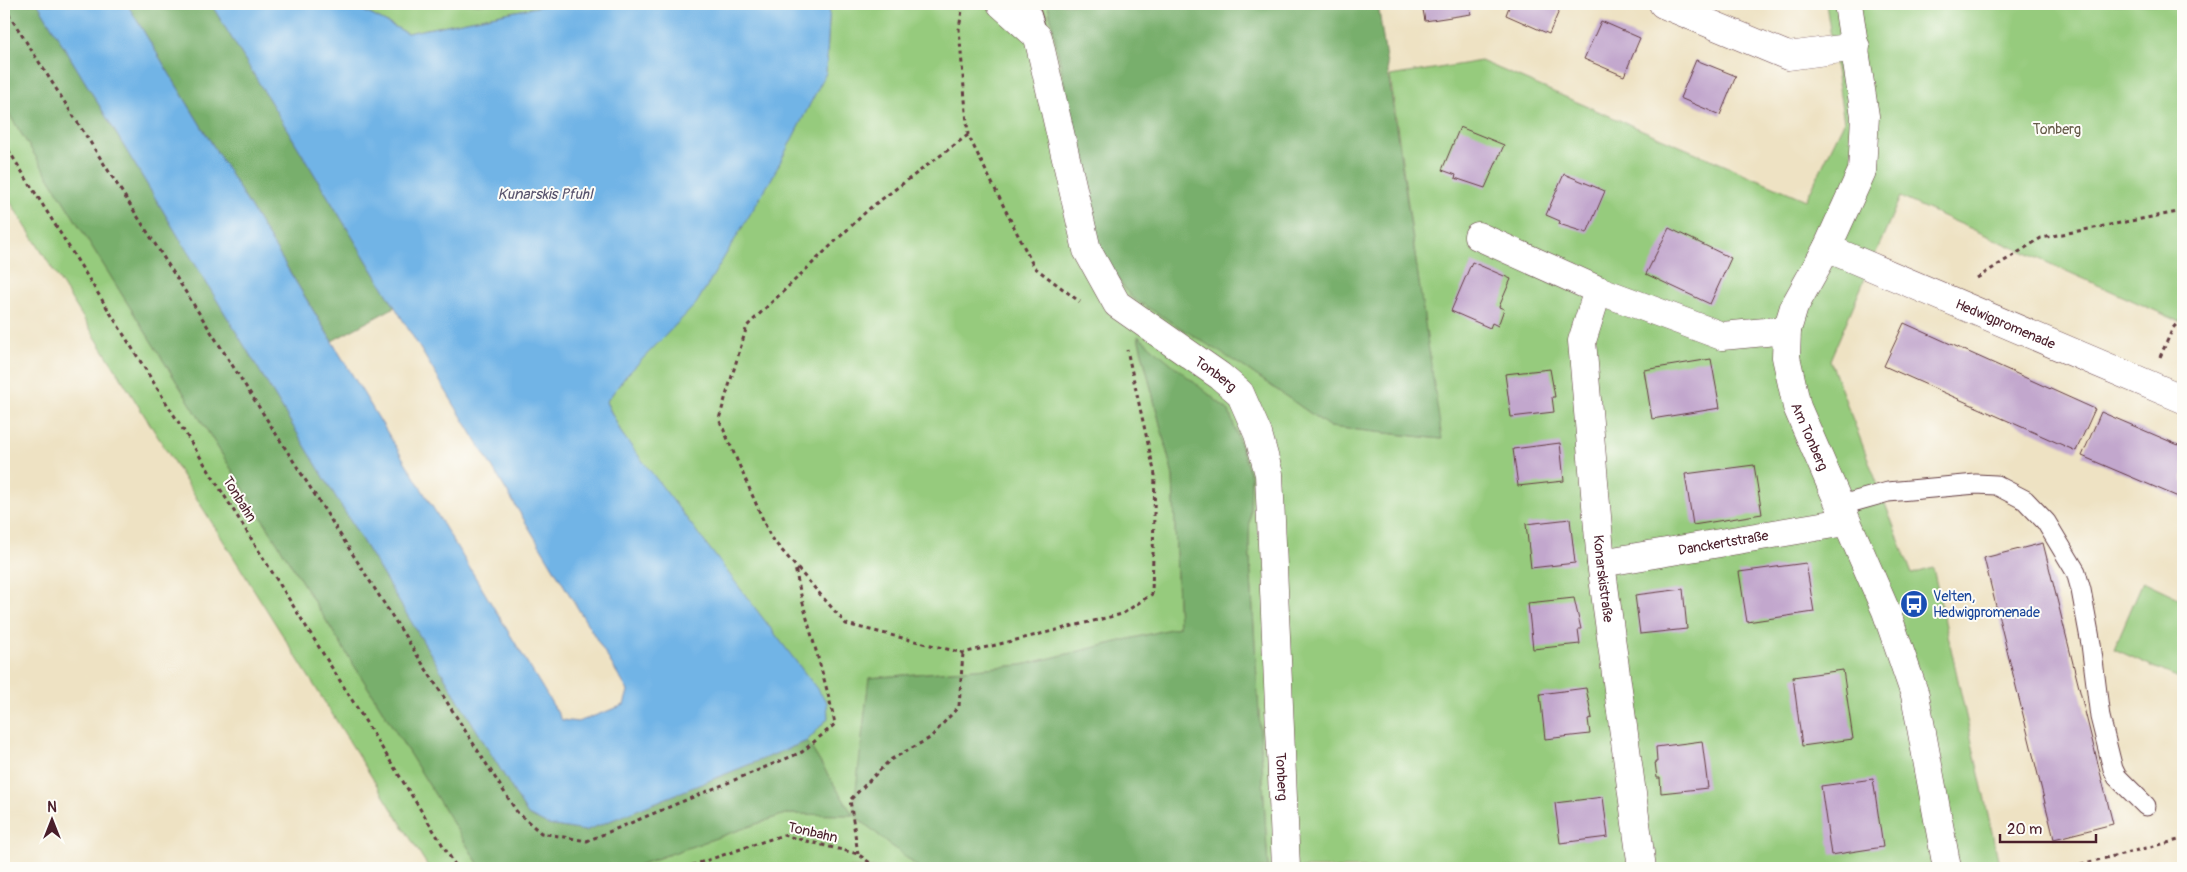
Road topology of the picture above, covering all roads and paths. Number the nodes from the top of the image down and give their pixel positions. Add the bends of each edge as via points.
1 (963, 4) edge
2 (1001, 4) edge
3 (1028, 4) edge
4 (1663, 4) edge
5 (1848, 4) edge
6 (4, 7) edge
7 (1038, 37) junction
8 (1856, 47) junction
9 (968, 135) junction
10 (4, 143) edge
11 (2183, 212) edge
12 (1478, 236) dead end
13 (1827, 248) junction
14 (1598, 290) junction
15 (1945, 298) junction
16 (1117, 304) junction
17 (2183, 317) edge
18 (1786, 330) junction
19 (2148, 384) junction
20 (2183, 399) edge
21 (1842, 514) junction
22 (1601, 563) junction
23 (795, 566) junction
24 (963, 653) junction
25 (2146, 806) dead end
26 (2183, 839) edge
27 (858, 854) junction
28 (458, 868) edge
29 (684, 868) edge
30 (877, 868) edge
31 (1286, 868) edge
32 (1642, 868) edge
33 (1947, 868) edge
34 (2065, 868) edge

1 - 9 path via 959,29
2 - 7 street
3 - 7 lane
4 - 8 street via 1788,56
5 - 8 street, Am Tonberg
6 - 23 path via 517,812 541,833 587,842 802,752 835,724 802,607
7 - 16 street, Tonberg via 1087,250
8 - 13 street, Am Tonberg via 1865,116 1862,171
9 - 16 path via 1034,267 1080,302
9 - 23 path via 870,208 747,326 719,419 771,538
10 - 28 path, Tonbahn
11 - 15 path via 2041,238
12 - 14 street
13 - 15 street, Hedwigpromenade
13 - 18 street, Am Tonberg via 1794,307
14 - 18 street via 1722,336
14 - 22 street, Konarskistraße via 1582,341
15 - 19 street, Hedwigpromenade
16 - 24 path via 1155,475 1152,594 1122,614
16 - 31 street, Tonberg via 1240,393 1258,434 1269,474
17 - 19 path via 2173,328
18 - 21 street, Am Tonberg via 1786,357 1797,407
19 - 20 street, Hedwigpromenade
21 - 22 street, Danckertstraße
21 - 25 lane via 1888,492 1976,484 1996,485 2025,500 2046,522 2076,572 2100,717 2113,769
21 - 33 street, Am Tonberg via 1886,611 1915,695
22 - 32 street, Konarskistraße
23 - 24 path via 846,624
24 - 27 path via 959,706 930,738 890,760 850,800
26 - 34 path
27 - 29 path, Tonbahn via 783,835
27 - 30 path, Tonbahn

